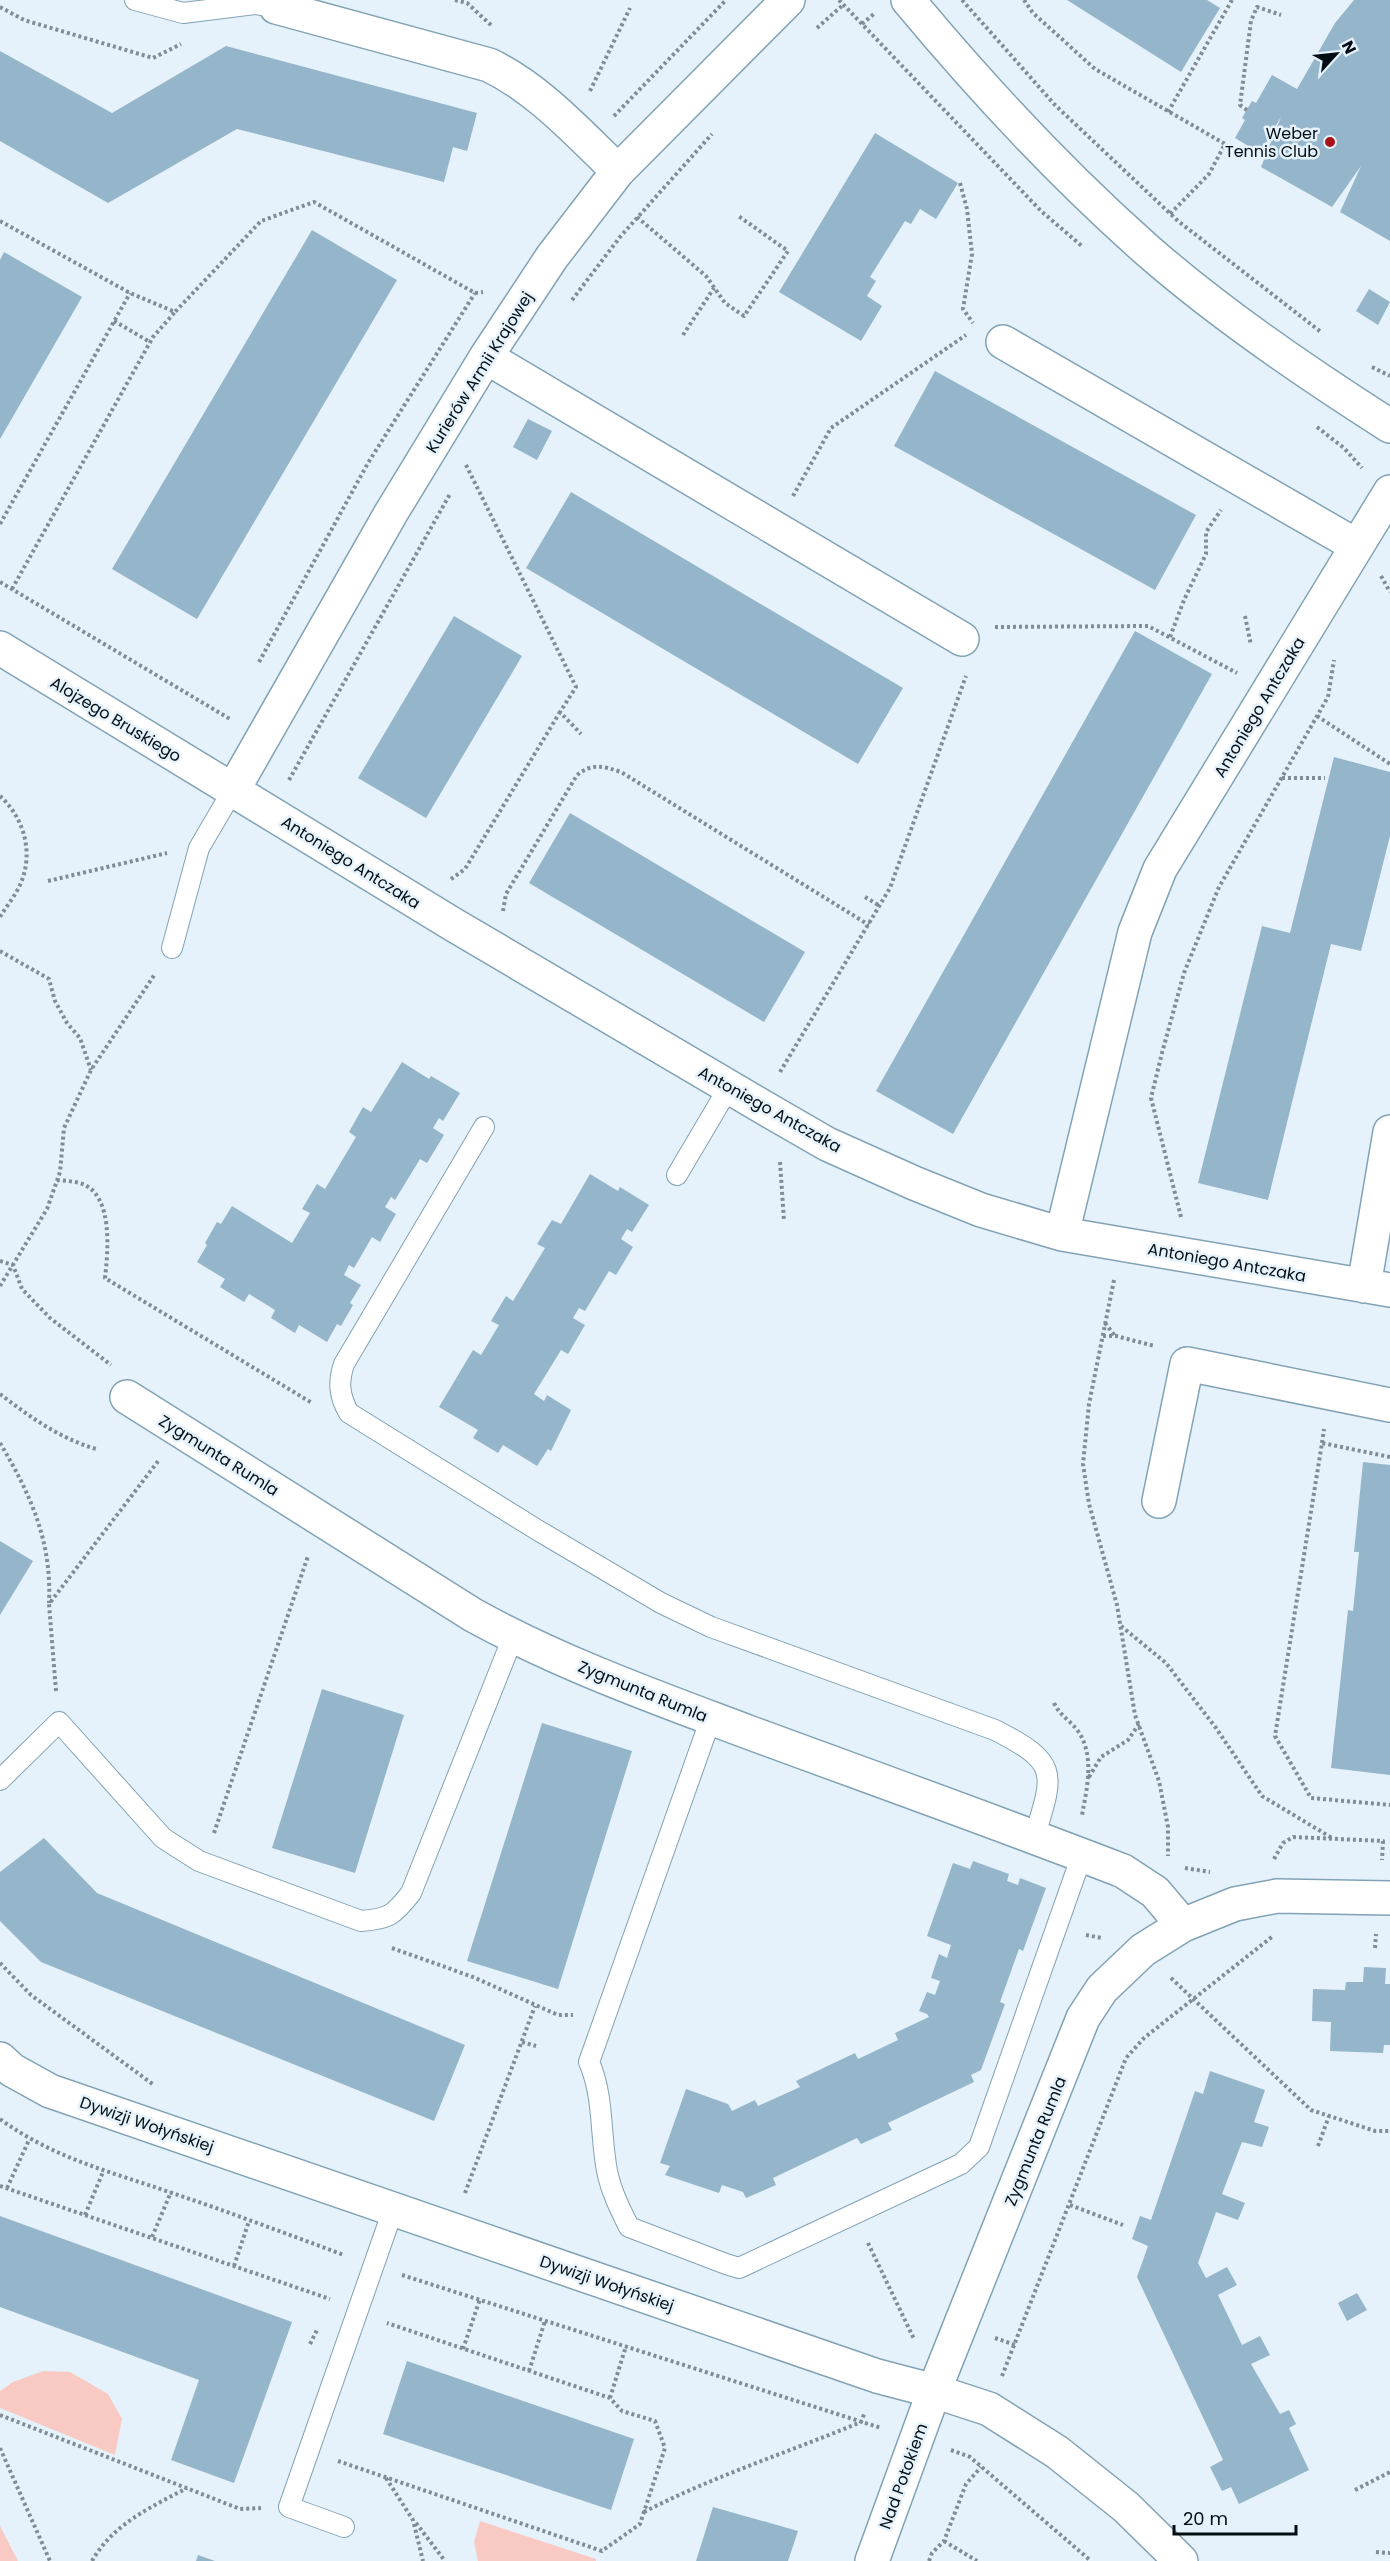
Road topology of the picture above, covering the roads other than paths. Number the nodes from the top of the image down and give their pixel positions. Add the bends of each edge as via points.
1 (135, 0) edge
2 (788, 0) edge
3 (908, 0) edge
4 (276, 3) edge
5 (618, 171) junction
6 (990, 335) road end
7 (486, 357) junction
8 (1390, 426) edge
9 (1390, 492) edge
10 (1357, 546) junction
11 (976, 637) road end
12 (0, 648) edge
13 (232, 790) junction
14 (172, 948) road end
15 (729, 1087) junction
16 (484, 1127) dead end
17 (1390, 1132) edge
18 (677, 1175) dead end
19 (1062, 1234) junction
20 (1377, 1288) edge
21 (127, 1397) road end
22 (1390, 1405) edge
23 (1159, 1502) dead end
24 (513, 1637) junction
25 (711, 1718) junction
26 (0, 1780) edge
27 (1038, 1826) junction
28 (1082, 1855) junction
29 (1385, 1897) edge
30 (1183, 1925) junction
31 (0, 2059) edge
32 (393, 2210) junction
33 (934, 2391) junction
34 (344, 2527) dead end
35 (872, 2561) edge
36 (1181, 2561) edge

1 - 4 lane via 183,13
2 - 5 street, Kurierów Armii Krajowej
3 - 8 street via 973,78 1054,164 1148,251 1252,333
4 - 5 street via 489,65 512,76
5 - 7 street, Kurierów Armii Krajowej via 552,257
6 - 10 street
7 - 11 street via 775,528
7 - 13 street, Kurierów Armii Krajowej via 391,513
9 - 10 street, Antoniego Antczaka
10 - 19 street, Antoniego Antczaka via 1160,869 1135,932
12 - 13 street, Alojzego Bruskiego
13 - 14 lane via 199,848
13 - 15 street, Antoniego Antczaka
15 - 18 lane
15 - 19 street, Antoniego Antczaka via 827,1144 893,1174 981,1210
16 - 27 lane via 344,1364 339,1389 349,1413 661,1603 711,1627 995,1730 1026,1746 1043,1762 1047,1774 1049,1789
17 - 20 street, Antoniego Antczaka
19 - 20 street, Antoniego Antczaka
21 - 24 street, Zygmunta Rumla
22 - 23 street via 1187,1364
24 - 25 street, Zygmunta Rumla
24 - 26 lane via 411,1893 384,1920 361,1921 204,1862 163,1838 59,1722
25 - 27 street, Zygmunta Rumla
25 - 28 lane via 589,2062 597,2082 607,2173 629,2227 739,2268 962,2164 979,2147
27 - 28 street, Zygmunta Rumla
28 - 30 street, Zygmunta Rumla via 1123,1871 1155,1892
29 - 30 street, Zygmunta Rumla via 1277,1896 1235,1904
30 - 33 street, Zygmunta Rumla via 1143,1950 1102,1989 1083,2018
31 - 32 street, Dywizji Wołyńskiej via 50,2091
32 - 33 street, Dywizji Wołyńskiej via 877,2376
32 - 34 lane via 289,2507
33 - 35 street, Nad Potokiem
33 - 36 street, Dywizji Wołyńskiej via 989,2409 1057,2452 1126,2507

